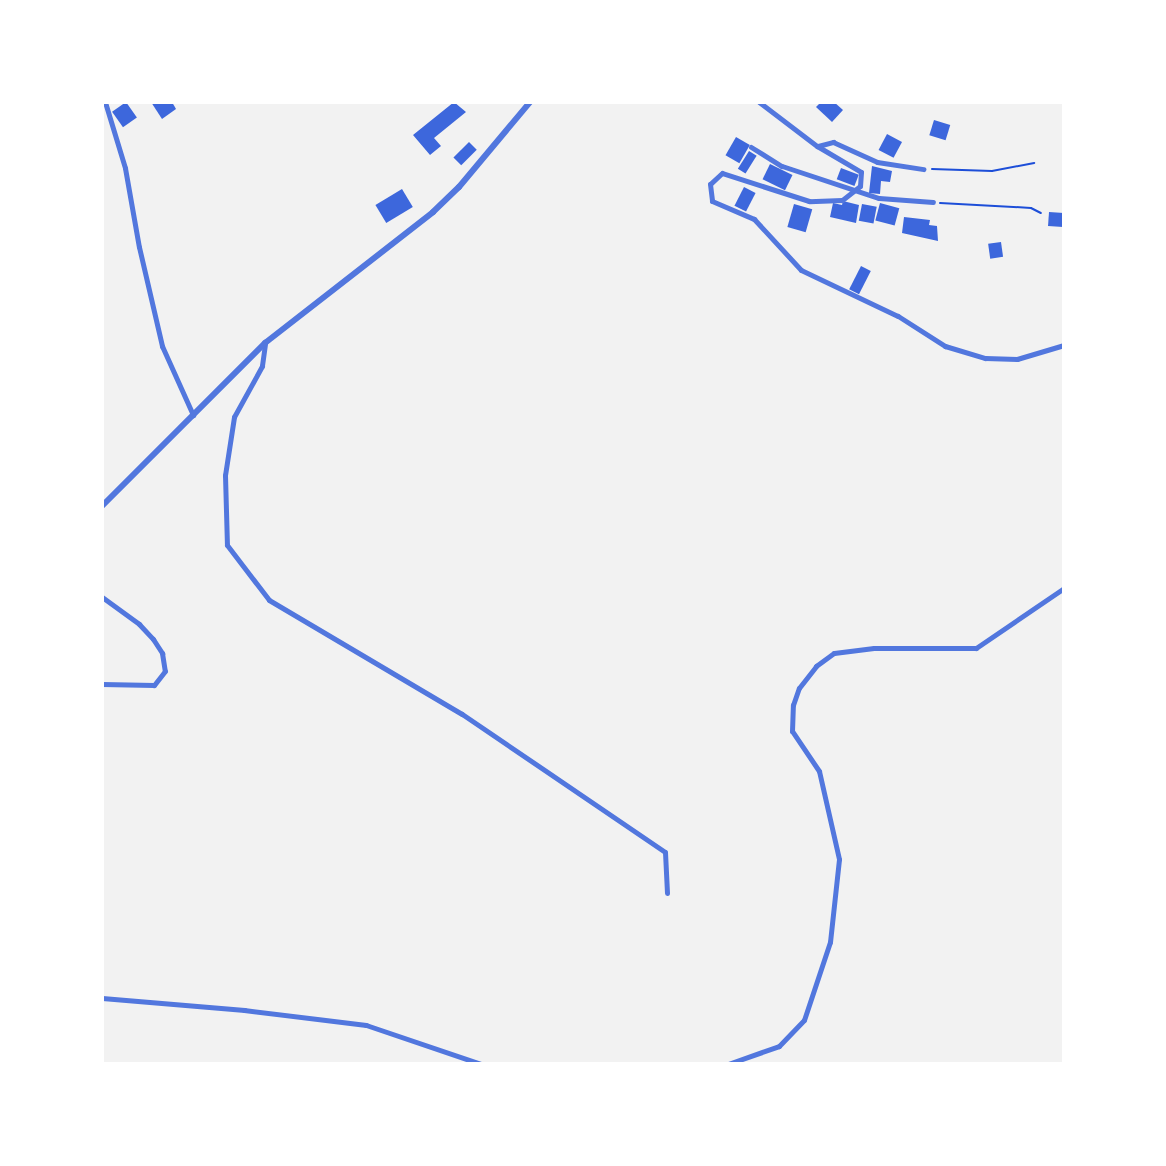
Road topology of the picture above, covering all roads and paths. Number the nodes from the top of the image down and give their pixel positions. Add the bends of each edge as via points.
1 (105, 102) edge
2 (530, 102) edge
3 (759, 102) edge
4 (817, 146) junction
5 (751, 147) dead end
6 (1034, 163) dead end
7 (923, 169) joint
8 (854, 190) junction
9 (933, 202) joint
10 (1041, 213) dead end
11 (265, 343) junction
12 (1064, 345) edge
13 (193, 415) junction
14 (102, 506) edge
15 (1064, 588) edge
16 (102, 597) edge
17 (102, 684) edge
18 (667, 893) dead end
19 (102, 998) edge
20 (481, 1064) edge
21 (728, 1064) edge

1 - 13 street via 125,168 162,346
2 - 11 street via 433,212
3 - 4 street
4 - 7 street via 833,142 877,162
4 - 8 street via 861,172 860,186
5 - 8 street via 782,166
6 - 7 path via 992,171
8 - 9 street via 879,198
8 - 12 street via 834,202 809,201 722,173 710,184 712,201 754,219 801,270 898,316 945,346 985,358 1017,359
9 - 10 path
11 - 13 street
11 - 18 street via 262,366 234,417 225,475 227,545 269,600 462,714 665,852
13 - 14 street
15 - 21 street via 976,648 834,653 799,688 792,731 819,771 839,859 830,942 804,1020 779,1046
16 - 17 street via 153,639 165,671 154,685
19 - 20 street via 366,1025

